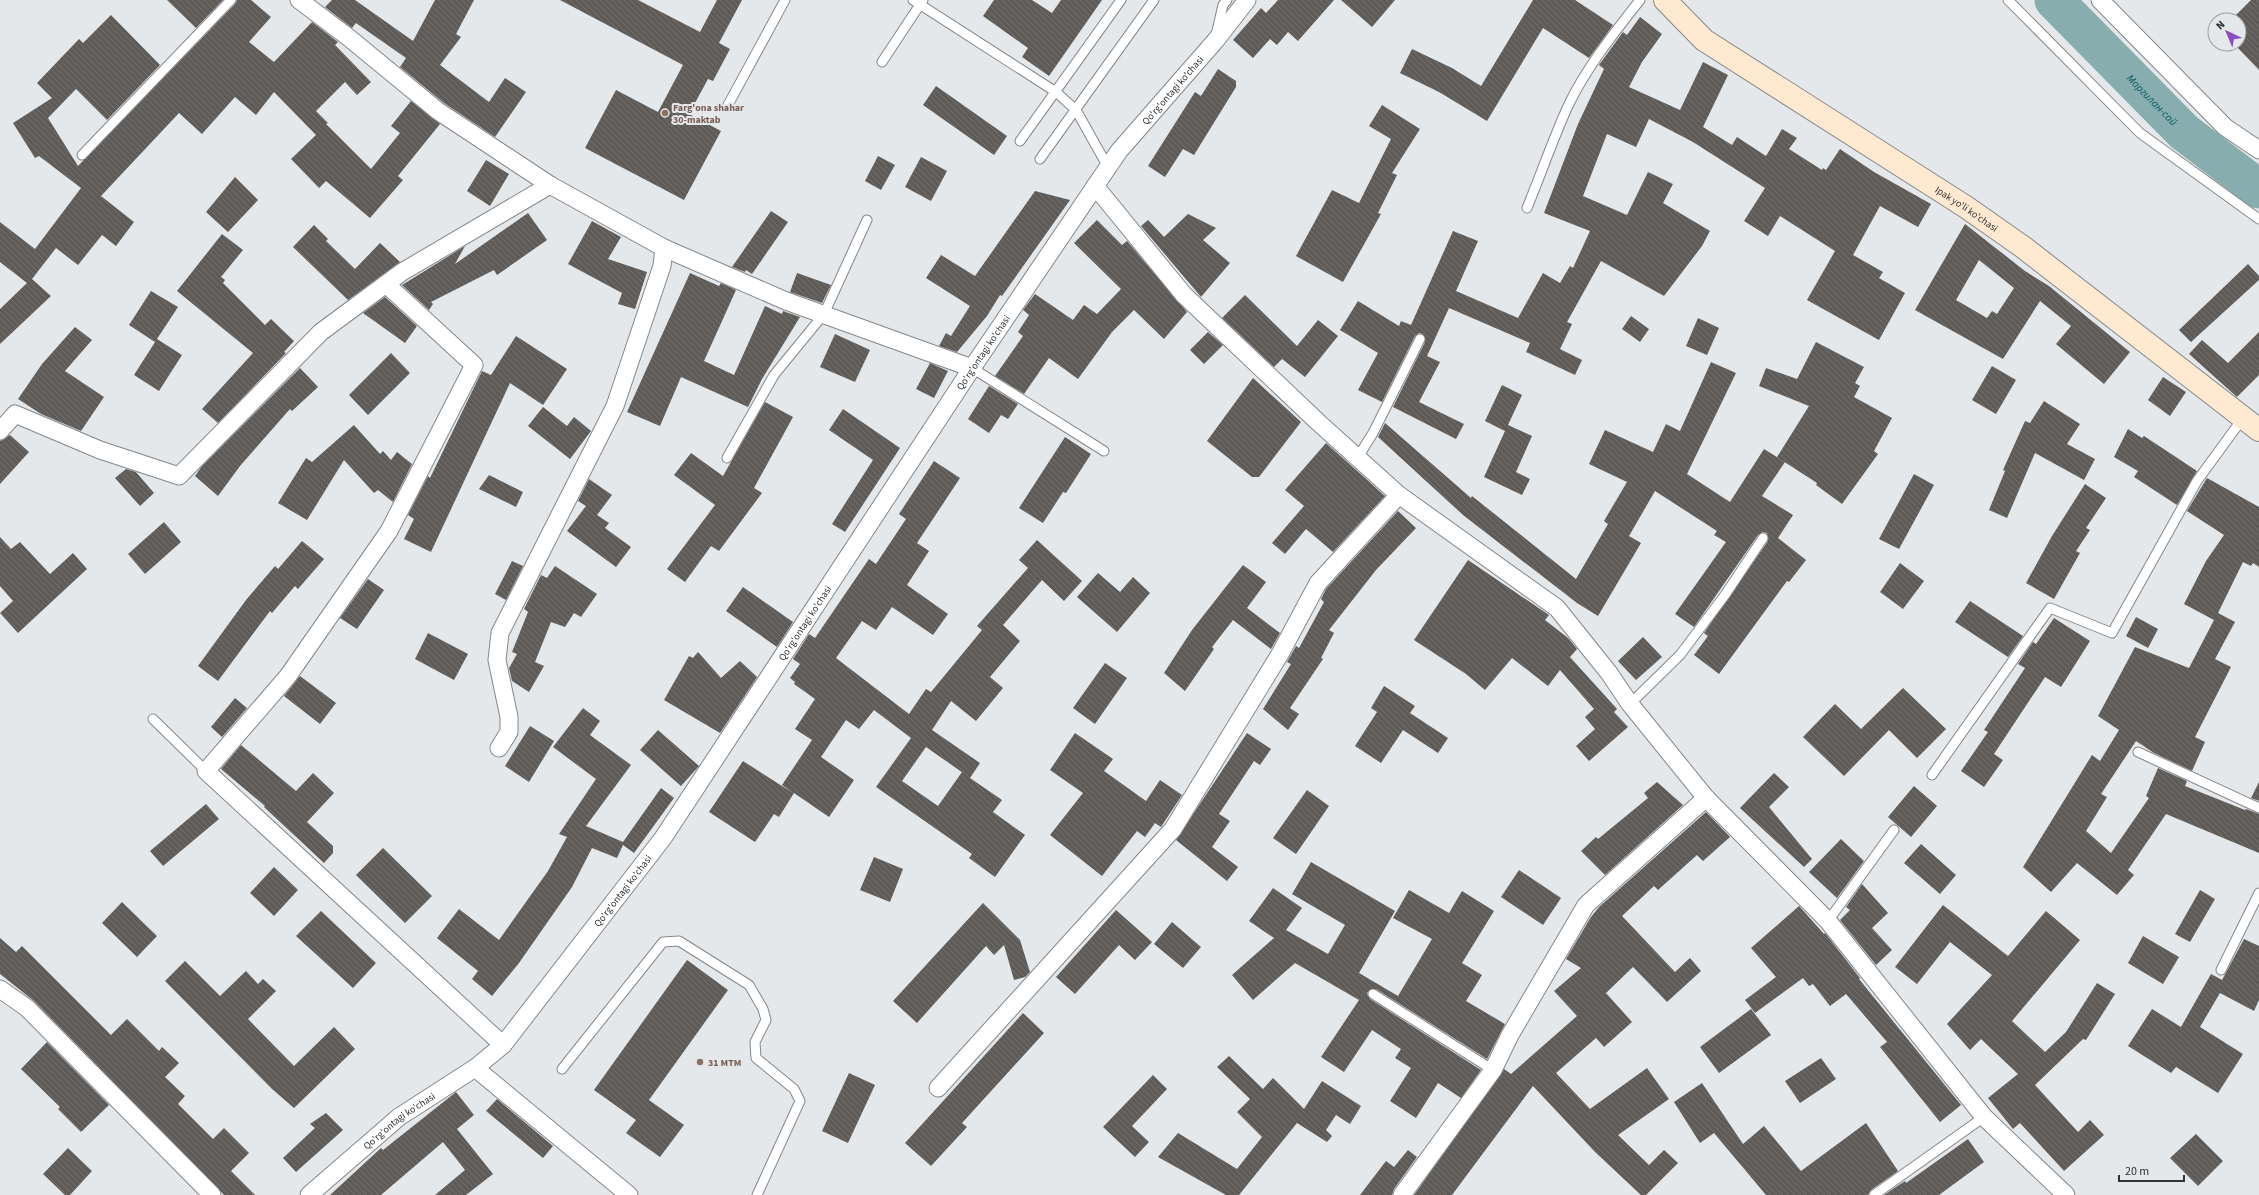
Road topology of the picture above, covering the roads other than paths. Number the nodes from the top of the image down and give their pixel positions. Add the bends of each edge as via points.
1 (231, 0) edge
2 (299, 0) edge
3 (787, 0) edge
4 (1121, 0) edge
5 (1154, 0) edge
6 (1227, 0) edge
7 (1247, 0) edge
8 (1640, 0) edge
9 (1665, 0) edge
10 (2008, 0) edge
11 (2100, 0) edge
12 (919, 1) edge
13 (1216, 40) junction
14 (882, 62) dead end
15 (1056, 92) junction
16 (728, 105) dead end
17 (1076, 110) junction
18 (1020, 141) dead end
19 (2259, 150) edge
20 (82, 155) dead end
21 (1040, 159) dead end
22 (1108, 167) junction
23 (550, 185) junction
24 (1095, 186) junction
25 (1527, 208) dead end
26 (2259, 219) edge
27 (867, 220) dead end
28 (664, 248) junction
29 (386, 284) junction
30 (824, 314) junction
31 (1420, 339) dead end
32 (972, 368) junction
33 (2251, 424) edge
34 (0, 431) edge
35 (1104, 451) dead end
36 (1358, 457) junction
37 (727, 458) dead end
38 (1400, 495) junction
39 (1763, 538) dead end
40 (1630, 704) junction
41 (153, 719) dead end
42 (499, 748) dead end
43 (2138, 752) dead end
44 (206, 771) junction
45 (1932, 775) dead end
46 (1706, 798) junction
47 (2259, 808) edge
48 (1894, 830) dead end
49 (2259, 893) edge
50 (1828, 921) junction
51 (2221, 970) dead end
52 (0, 989) edge
53 (1373, 994) dead end
54 (503, 1045) junction
55 (475, 1068) junction
56 (562, 1069) dead end
57 (1492, 1070) junction
58 (938, 1088) dead end
59 (1984, 1117) junction
60 (212, 1195) edge
61 (309, 1195) edge
62 (629, 1195) edge
63 (757, 1195) edge
64 (1402, 1195) edge
65 (1874, 1195) edge
66 (2066, 1195) edge

1 - 20 lane
2 - 23 street via 438,111
3 - 16 lane
4 - 15 lane
5 - 17 lane
6 - 13 lane via 1223,5
7 - 13 street, Qo'rg'ontagi ko'chasi
8 - 25 lane via 1615,32 1569,105
9 - 33 main road, Ipak yo'li ko'chasi via 1704,40 1966,207 2024,247
10 - 26 lane via 2140,133
11 - 19 street via 2225,127
12 - 14 lane
12 - 15 lane
13 - 22 street, Qo'rg'ontagi ko'chasi
15 - 17 lane
15 - 18 lane
17 - 21 lane
17 - 22 lane
22 - 24 street, Qo'rg'ontagi ko'chasi
23 - 28 street
23 - 29 street via 402,272
24 - 32 street, Qo'rg'ontagi ko'chasi
24 - 36 street via 1184,295
27 - 30 lane
28 - 30 street via 786,301
28 - 42 street via 662,266 615,406 500,633 497,660 509,732
29 - 34 street via 321,332 179,476 100,450 15,414
29 - 44 street via 474,365 389,531 288,676
30 - 32 street
30 - 37 lane via 774,375
31 - 36 lane via 1373,433
32 - 35 lane
32 - 54 street, Qo'rg'ontagi ko'chasi via 663,838
33 - 45 lane via 2197,481 2112,633 2050,608
36 - 38 street
38 - 40 street via 1557,608 1609,672
38 - 58 street via 1318,583 1280,654 1173,828
39 - 40 lane via 1725,596 1680,655
40 - 46 street
41 - 44 lane
43 - 47 lane
44 - 54 street
46 - 50 street
46 - 57 street via 1586,905
48 - 50 lane
49 - 51 lane
50 - 59 street
52 - 60 street via 27,1008
53 - 57 lane
54 - 55 street, Qo'rg'ontagi ko'chasi
55 - 61 street, Qo'rg'ontagi ko'chasi via 399,1117
55 - 62 street
56 - 63 lane via 663,942 679,941 749,985 763,1009 766,1020 755,1042 756,1058 794,1089 800,1101
57 - 64 street
59 - 65 lane
59 - 66 street

